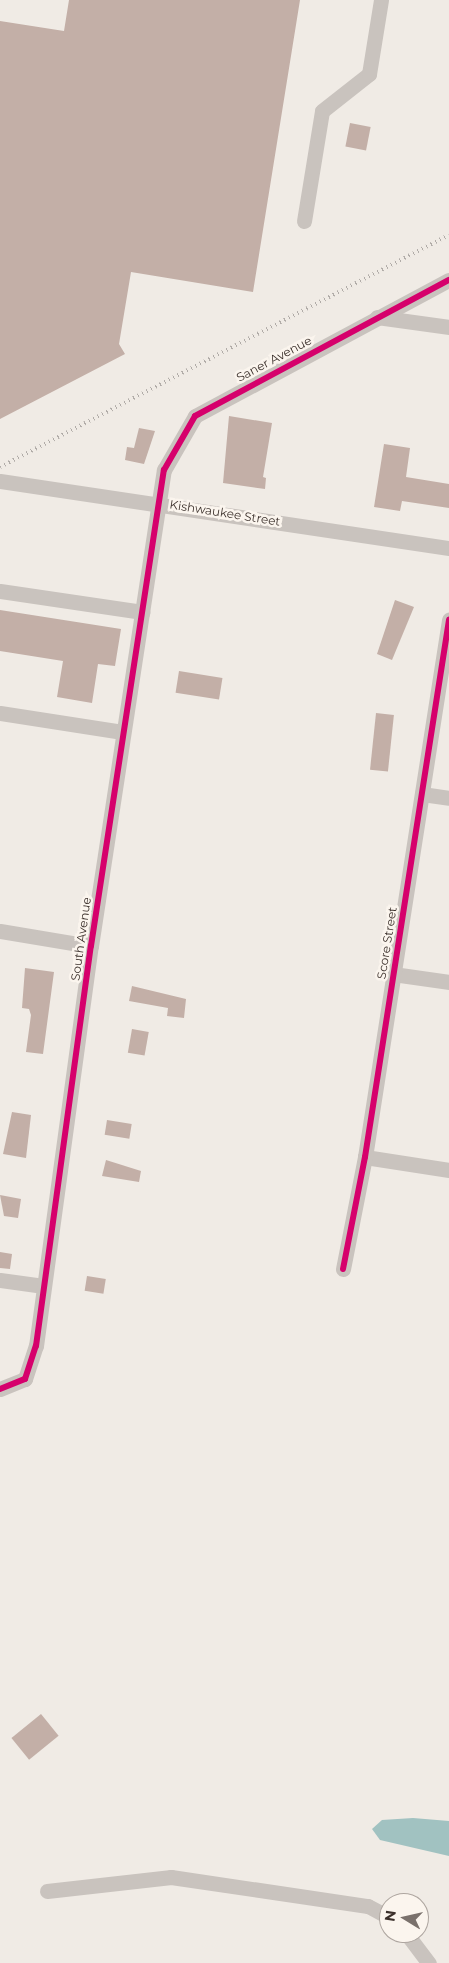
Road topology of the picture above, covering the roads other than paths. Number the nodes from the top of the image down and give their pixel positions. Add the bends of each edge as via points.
1 (381, 0) edge
2 (304, 221) dead end
3 (449, 280) edge
4 (377, 317) junction
5 (449, 327) edge
6 (0, 481) edge
7 (158, 502) junction
8 (449, 548) edge
9 (0, 591) edge
10 (142, 612) junction
11 (449, 620) edge
12 (444, 681) edge
13 (0, 713) edge
14 (123, 732) junction
15 (422, 794) junction
16 (449, 798) edge
17 (0, 931) edge
18 (91, 946) junction
19 (393, 974) junction
20 (449, 982) edge
21 (365, 1158) junction
22 (449, 1170) edge
23 (343, 1269) dead end
24 (0, 1280) edge
25 (44, 1286) junction
26 (0, 1389) edge
27 (47, 1891) dead end
28 (379, 1912) edge
29 (414, 1943) edge
30 (429, 1963) edge

1 - 2 street via 369,74 322,112
3 - 4 street, Saner Avenue
4 - 5 street
4 - 7 street, Saner Avenue via 195,416 164,470
6 - 7 street, Kishwaukee Street
7 - 8 street, Kishwaukee Street
7 - 10 street, South Avenue
9 - 10 street
10 - 14 street, South Avenue
11 - 12 street, Score Street
12 - 15 street, Score Street
13 - 14 street
14 - 18 street, South Avenue
15 - 16 street
15 - 19 street, Score Street
17 - 18 street
18 - 25 street, South Avenue
19 - 20 street
19 - 21 street, Score Street
21 - 22 street
21 - 23 street, Score Street
24 - 25 street
25 - 26 street, South Avenue via 36,1346 25,1379
27 - 28 street via 171,1877 368,1906
29 - 30 street

